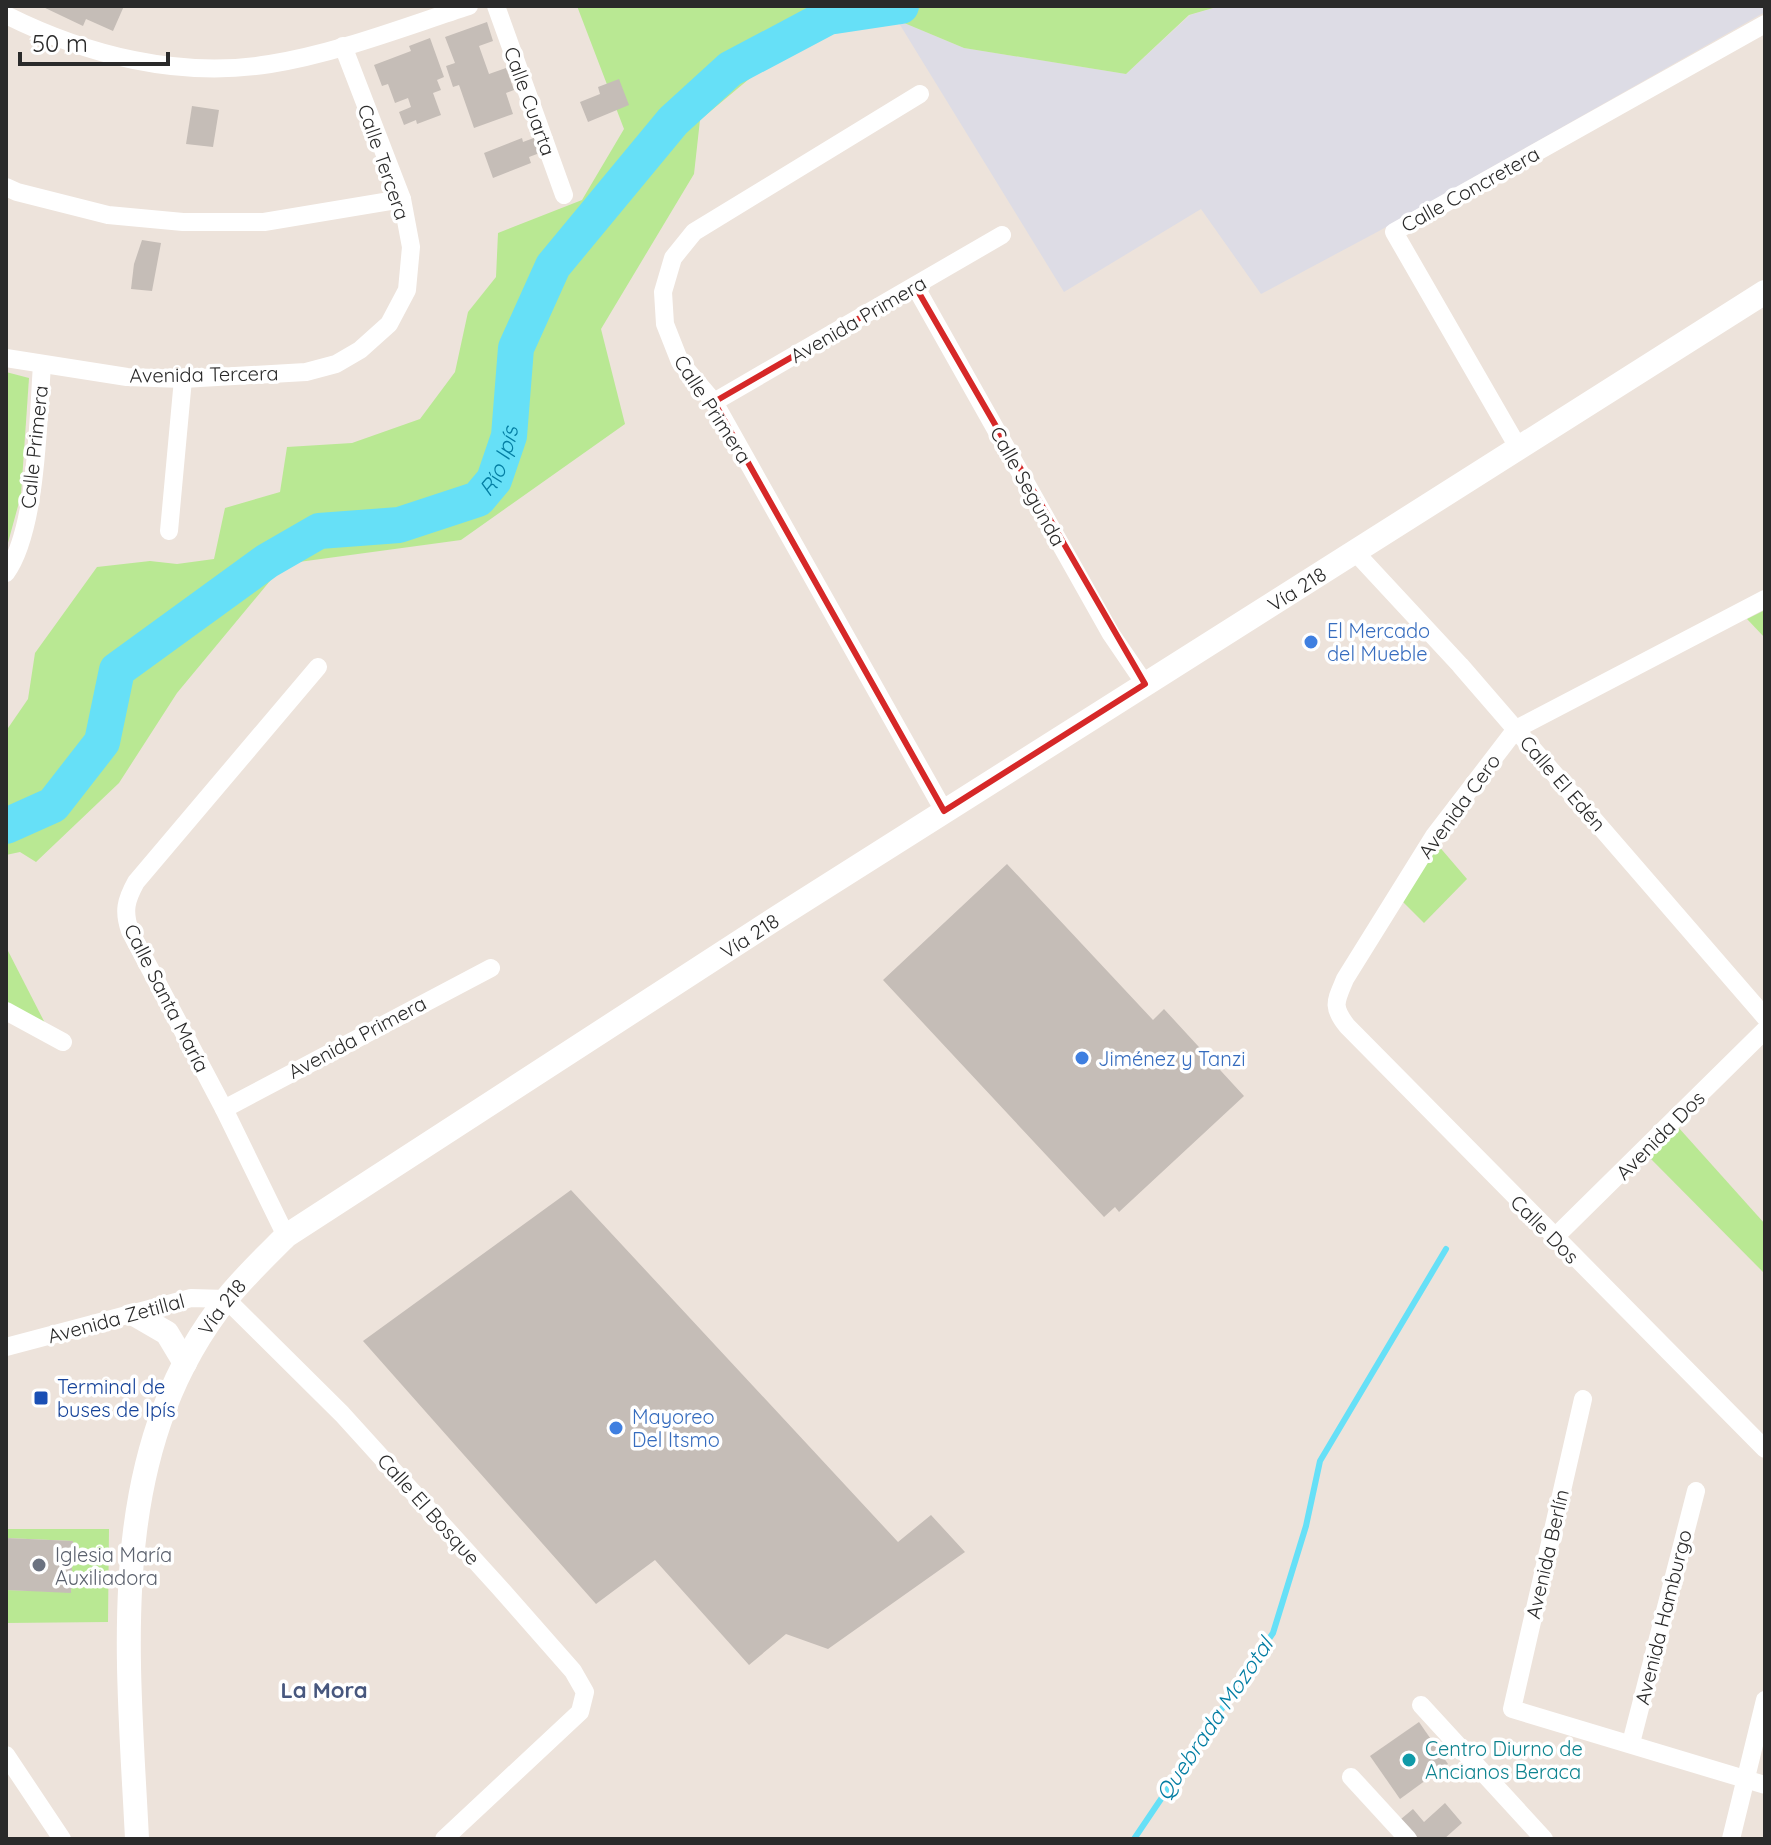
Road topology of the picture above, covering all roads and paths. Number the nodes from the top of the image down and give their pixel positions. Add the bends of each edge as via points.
1 (469, 6) edge
2 (496, 6) edge
3 (6, 15) edge
4 (1765, 24) edge
5 (343, 46) junction
6 (920, 94) dead end
7 (6, 187) edge
8 (564, 195) dead end
9 (402, 199) junction
10 (1002, 235) dead end
11 (915, 286) junction
12 (1765, 292) edge
13 (389, 324) joint
14 (6, 358) edge
15 (42, 365) junction
16 (183, 379) junction
17 (714, 402) junction
18 (1519, 449) junction
19 (169, 531) dead end
20 (1356, 553) junction
21 (6, 573) edge
22 (1765, 599) edge
23 (318, 667) dead end
24 (1145, 684) junction
25 (1516, 729) junction
26 (944, 811) junction
27 (491, 968) dead end
28 (1335, 1002) joint
29 (6, 1011) edge
30 (1765, 1017) edge
31 (1765, 1030) edge
32 (63, 1042) dead end
33 (224, 1109) junction
34 (286, 1236) junction
35 (1554, 1238) junction
36 (226, 1299) junction
37 (136, 1315) junction
38 (6, 1347) edge
39 (185, 1363) junction
40 (1583, 1399) dead end
41 (1765, 1449) edge
42 (1696, 1491) dead end
43 (1765, 1700) edge
44 (1421, 1705) dead end
45 (1631, 1743) junction
46 (6, 1755) edge
47 (1351, 1777) dead end
48 (1746, 1779) junction
49 (1765, 1785) edge
50 (62, 1839) edge
51 (137, 1839) edge
52 (444, 1839) edge
53 (1408, 1839) edge
54 (1544, 1839) edge
55 (1731, 1839) edge

1 - 5 street
2 - 8 street, Calle Cuarta
3 - 5 street via 101,51 201,70 270,64
4 - 18 street, Calle Concretera via 1394,232
5 - 9 street, Calle Tercera
6 - 17 street, Calle Primera via 694,232 673,258 663,292 665,324 680,362
7 - 9 street via 108,215 183,222 264,222
9 - 13 street, Calle Tercera via 411,247 407,290
10 - 11 street, Avenida Primera
11 - 17 street, Avenida Primera
11 - 24 street, Calle Segunda via 1111,634
12 - 18 main road, Vía 218
13 - 16 street, Avenida Tercera via 336,364 306,372
14 - 15 street, Avenida Tercera
15 - 16 street, Avenida Tercera
15 - 21 street, Calle Primera via 34,476 16,559
16 - 19 street
17 - 26 street, Calle Primera
18 - 20 main road, Vía 218
20 - 24 main road, Vía 218
20 - 25 street, Calle El Edén
22 - 25 street, Avenida Cero
23 - 33 street, Calle Santa María via 136,882 124,914
24 - 26 main road, Vía 218
25 - 28 street, Avenida Cero via 1434,836
25 - 30 street, Calle El Edén
26 - 34 main road, Vía 218
27 - 33 street, Avenida Primera
28 - 35 street, Calle Dos via 1347,1026
29 - 32 street
31 - 35 street, Avenida Dos
33 - 34 street, Calle Santa María
34 - 36 main road, Vía 218
35 - 41 street, Calle Dos
36 - 37 street, Avenida Zetillal via 191,1298
36 - 39 main road, Vía 218
36 - 52 street, Calle El Bosque via 342,1414 573,1671 585,1692 580,1712
37 - 38 street, Avenida Zetillal
37 - 39 main road via 167,1333
39 - 51 main road, Vía 218 via 151,1448 130,1562
40 - 45 street, Avenida Berlín via 1512,1709
42 - 45 street, Avenida Hamburgo
43 - 48 street
44 - 54 street
45 - 48 street
46 - 50 street
47 - 53 street
48 - 49 street
48 - 55 street

